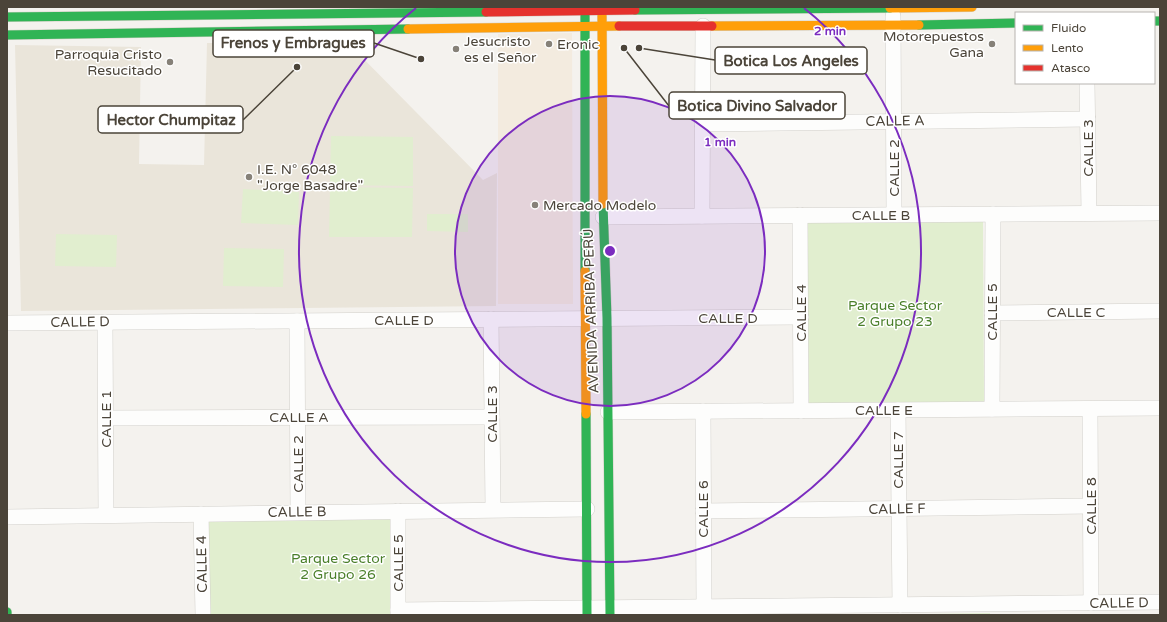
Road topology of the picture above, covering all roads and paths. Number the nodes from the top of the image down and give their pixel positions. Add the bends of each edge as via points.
1 (894, 7) edge
2 (972, 7) edge
3 (487, 9) edge
4 (585, 9) edge
5 (602, 9) edge
6 (703, 9) edge
7 (296, 10) edge
8 (100, 11) edge
9 (7, 17) edge
10 (1015, 23) edge
11 (893, 25) junction
12 (603, 26) junction
13 (703, 26) junction
14 (585, 28) junction
15 (7, 35) edge
16 (1088, 84) edge
17 (1088, 119) junction
18 (894, 121) junction
19 (702, 124) junction
20 (1088, 213) junction
21 (1160, 213) edge
22 (894, 214) junction
23 (993, 214) junction
24 (800, 215) junction
25 (702, 216) junction
26 (603, 217) junction
27 (1160, 311) edge
28 (992, 313) junction
29 (801, 317) junction
30 (607, 318) junction
31 (491, 319) junction
32 (585, 319) junction
33 (297, 321) junction
34 (105, 322) junction
35 (7, 323) edge
36 (1160, 408) edge
37 (992, 409) junction
38 (1090, 409) junction
39 (898, 410) junction
40 (703, 411) junction
41 (801, 411) junction
42 (608, 412) junction
43 (297, 417) junction
44 (492, 417) junction
45 (106, 418) junction
46 (1091, 506) junction
47 (493, 509) junction
48 (587, 509) junction
49 (899, 509) junction
50 (398, 511) junction
51 (703, 511) junction
52 (298, 512) junction
53 (201, 514) junction
54 (106, 515) junction
55 (7, 517) edge
56 (1160, 602) edge
57 (1091, 603) junction
58 (900, 605) junction
59 (704, 607) junction
60 (996, 610) edge
61 (599, 611) edge
62 (799, 611) edge
63 (398, 612) edge
64 (204, 615) edge

1 - 2 street
1 - 6 street
1 - 11 street
3 - 4 street
3 - 7 street
4 - 5 street
4 - 14 street, AVENIDA ARRIBA PERÚ
5 - 6 street
5 - 12 street, AVENIDA ARRIBA PERÚ
7 - 8 street
8 - 9 street
10 - 11 street
11 - 13 street
11 - 18 street, CALLE 2
12 - 13 street
12 - 14 street
12 - 26 street, AVENIDA ARRIBA PERÚ
13 - 19 street
14 - 15 street
14 - 32 street, AVENIDA ARRIBA PERÚ
16 - 17 street, CALLE 3
17 - 18 street, CALLE A
17 - 20 street, CALLE 3
18 - 19 street, CALLE A
18 - 22 street, CALLE 2
19 - 25 street
20 - 21 street, CALLE B
20 - 23 street, CALLE B
22 - 23 street, CALLE B
22 - 24 street, CALLE B
23 - 28 street, CALLE 5
24 - 25 street, CALLE B
24 - 29 street, CALLE 4
25 - 26 street, CALLE B
26 - 30 street, AVENIDA ARRIBA PERÚ
27 - 28 street, CALLE C
28 - 37 street, CALLE 5
29 - 30 street, CALLE D
29 - 41 street, CALLE 4
30 - 32 street, CALLE D
30 - 42 street, AVENIDA ARRIBA PERÚ
31 - 32 street, CALLE D
31 - 33 street, CALLE D
31 - 44 street, CALLE 3
32 - 48 street, AVENIDA ARRIBA PERÚ
33 - 34 street, CALLE D
33 - 43 street, CALLE 2
34 - 35 street, CALLE D
34 - 45 street, CALLE 1
36 - 38 street, CALLE E
37 - 38 street, CALLE E
37 - 39 street, CALLE E
38 - 46 street, CALLE 8
39 - 41 street, CALLE E
39 - 49 street, CALLE 7
40 - 41 street, CALLE E
40 - 42 street, CALLE E
40 - 51 street, CALLE 6
42 - 61 street, AVENIDA ARRIBA PERÚ
43 - 44 street, CALLE A
43 - 45 street, CALLE A
43 - 52 street, CALLE 2
44 - 47 street, CALLE 3
45 - 54 street, CALLE 1
46 - 49 street, CALLE F
46 - 57 street, CALLE 8
47 - 48 street, CALLE B
47 - 50 street, CALLE B
48 - 61 street, AVENIDA ARRIBA PERÚ
49 - 51 street, CALLE F
49 - 58 street, CALLE 7
50 - 52 street, CALLE B
50 - 63 street, CALLE 5
51 - 59 street, CALLE 6
52 - 53 street, CALLE B
53 - 54 street, CALLE B
53 - 64 street, CALLE 4
54 - 55 street, CALLE B
56 - 57 street, CALLE D
57 - 60 street, CALLE D
58 - 60 street, CALLE D
58 - 62 street, CALLE D
59 - 61 street, CALLE D
59 - 62 street, CALLE D
61 - 63 street

